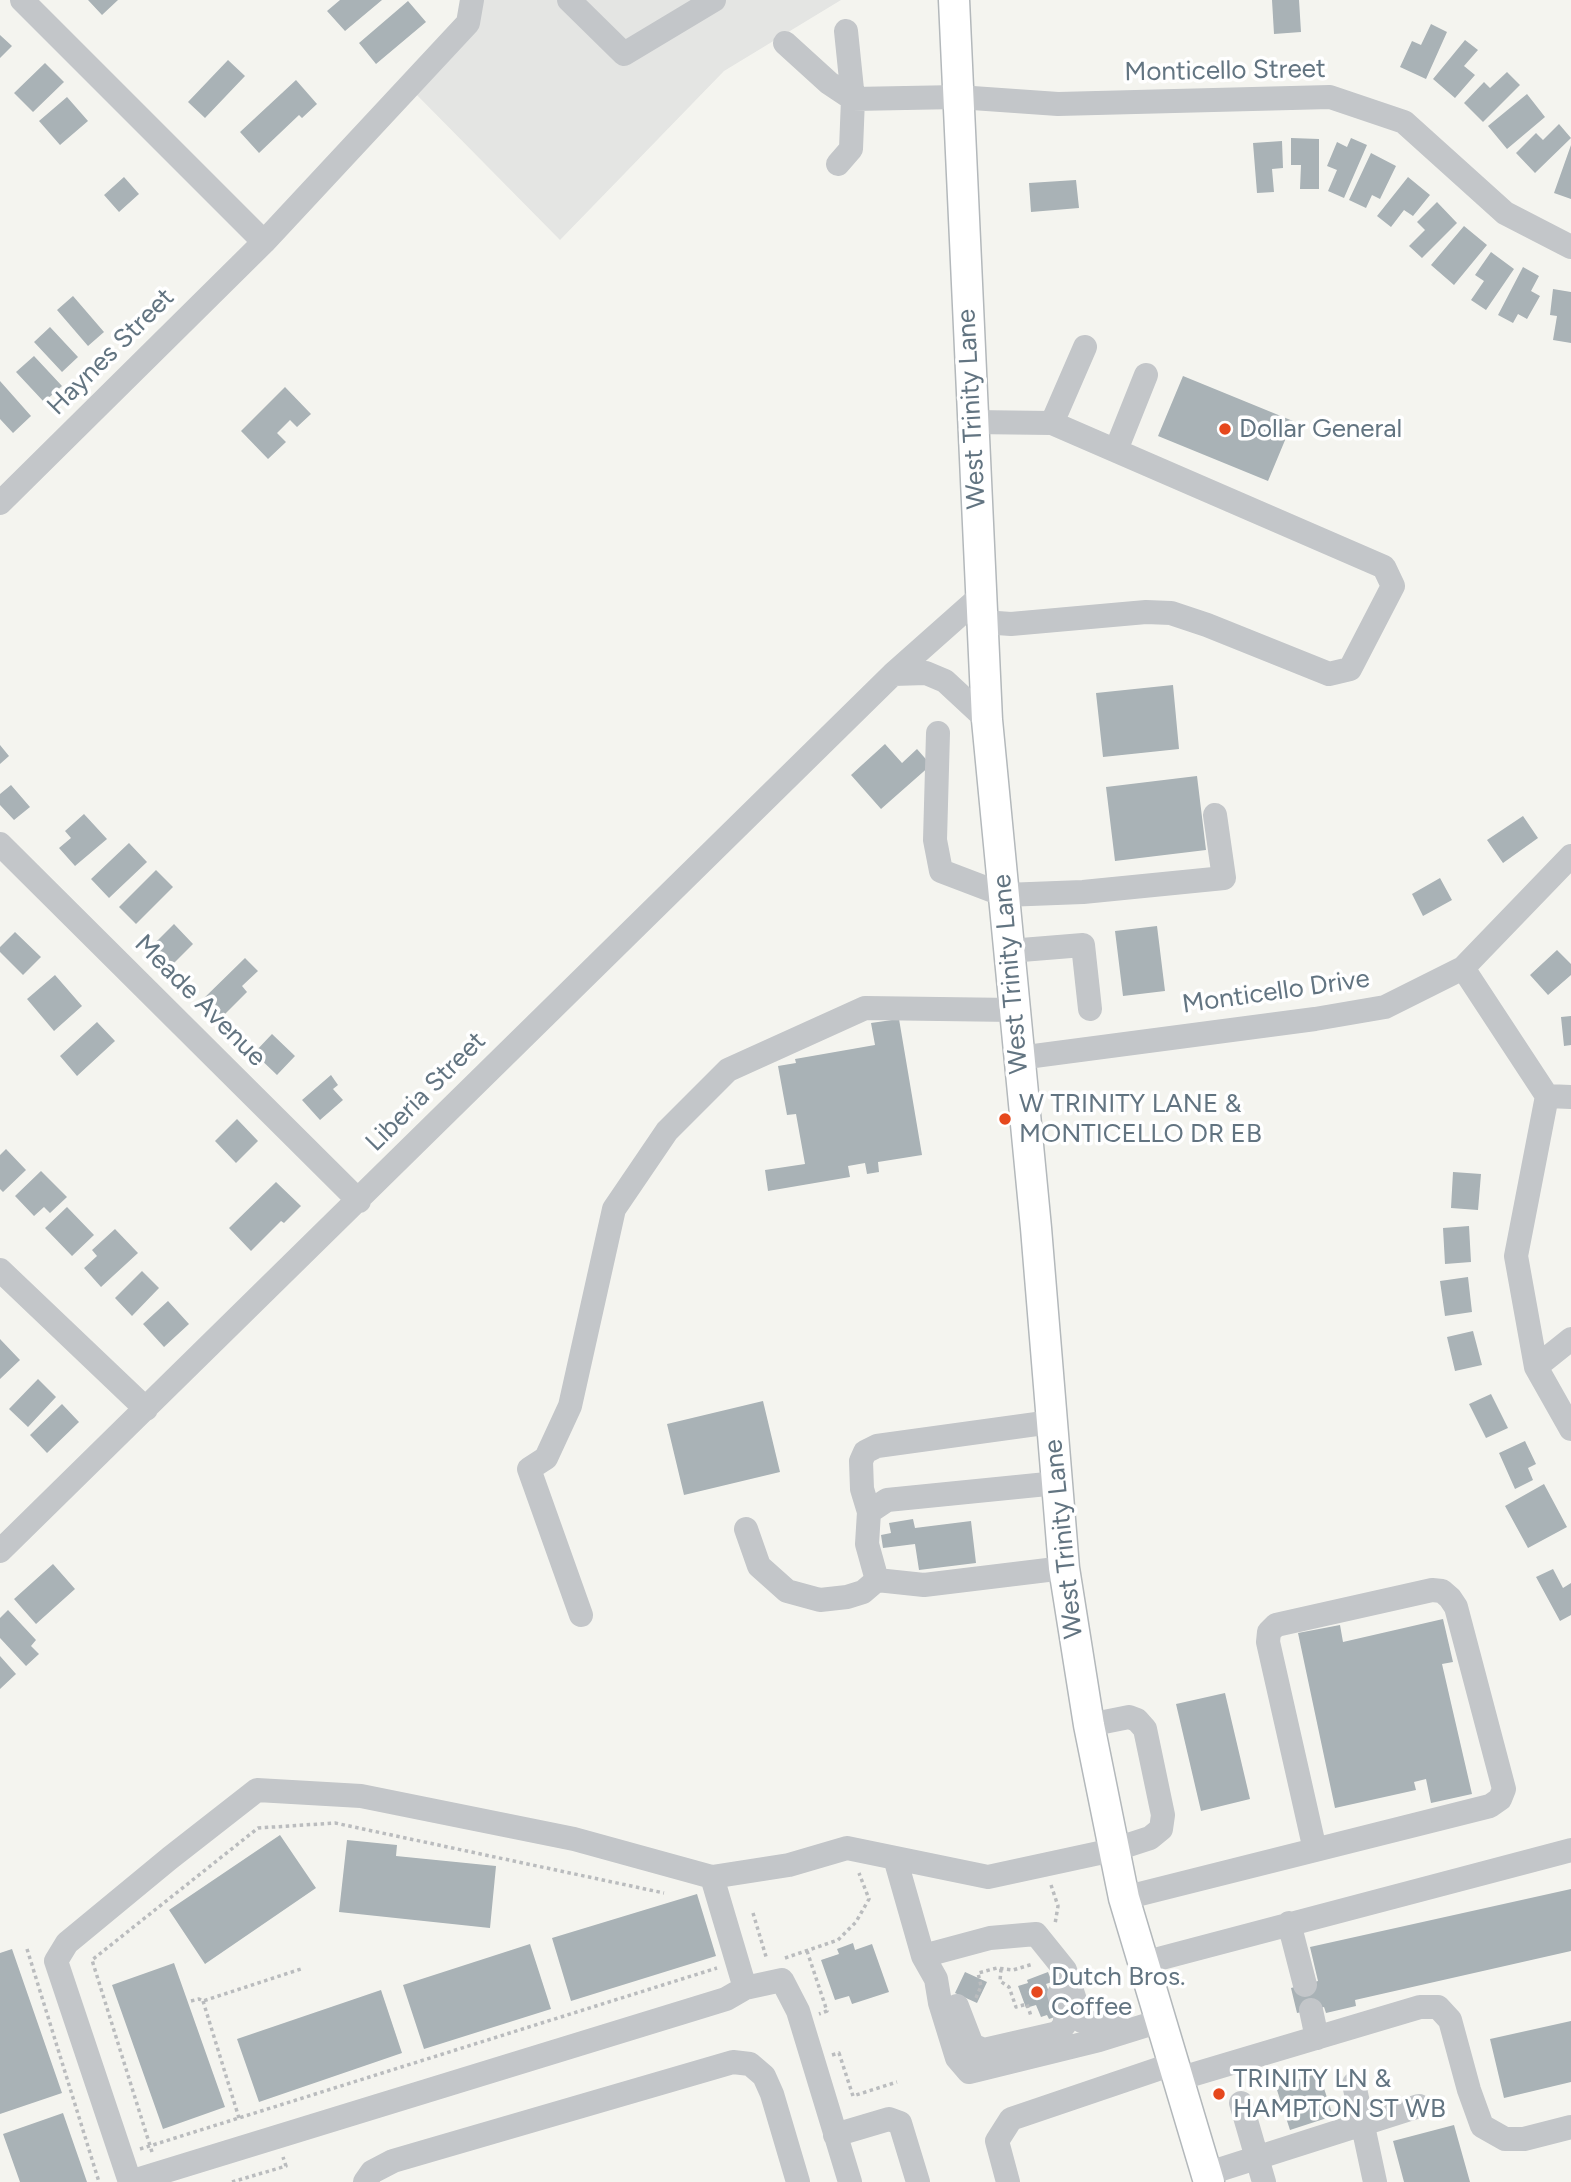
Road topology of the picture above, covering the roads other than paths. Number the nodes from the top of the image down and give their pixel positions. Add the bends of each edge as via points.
1 (22, 0) edge
2 (472, 0) edge
3 (569, 0) edge
4 (713, 0) edge
5 (954, 0) edge
6 (846, 31) dead end
7 (785, 43) dead end
8 (958, 97) junction
9 (853, 99) junction
10 (838, 164) dead end
11 (264, 242) junction
12 (1571, 247) edge
13 (1085, 348) dead end
14 (1146, 375) dead end
15 (972, 422) junction
16 (1052, 423) junction
17 (1116, 450) junction
18 (0, 503) edge
19 (982, 608) junction
20 (893, 674) junction
21 (987, 720) junction
22 (938, 733) dead end
23 (1215, 815) dead end
24 (0, 844) edge
25 (1571, 856) edge
26 (1003, 895) junction
27 (1009, 951) junction
28 (1463, 968) junction
29 (1090, 1009) dead end
30 (1014, 1010) junction
31 (1018, 1058) junction
32 (1559, 1097) edge
33 (359, 1200) junction
34 (0, 1270) edge
35 (1571, 1339) edge
36 (1536, 1367) junction
37 (146, 1409) junction
38 (1051, 1422) junction
39 (1571, 1429) edge
40 (1057, 1483) junction
41 (869, 1512) junction
42 (746, 1529) dead end
43 (0, 1551) edge
44 (1064, 1568) junction
45 (877, 1580) junction
46 (581, 1615) dead end
47 (1089, 1725) junction
48 (1113, 1850) junction
49 (1315, 1850) junction
50 (1571, 1850) edge
51 (895, 1858) junction
52 (712, 1877) junction
53 (1124, 1898) junction
54 (1289, 1923) junction
55 (923, 1956) junction
56 (1046, 1957) junction
57 (1143, 1963) junction
58 (936, 1979) junction
59 (1305, 1985) dead end
60 (745, 1988) junction
61 (1311, 2010) dead end
62 (1160, 2021) junction
63 (1129, 2030) junction
64 (1317, 2038) junction
65 (1176, 2072) junction
66 (1354, 2084) dead end
67 (1241, 2103) dead end
68 (1419, 2106) dead end
69 (1363, 2123) junction
70 (1571, 2127) edge
71 (835, 2135) junction
72 (1256, 2158) junction
73 (1208, 2178) edge
74 (130, 2182) edge
75 (365, 2182) edge
76 (798, 2182) edge
77 (849, 2182) edge
78 (918, 2182) edge
79 (1008, 2182) edge
80 (1264, 2182) edge
81 (1375, 2182) edge

1 - 11 street
2 - 11 street, Haynes Street via 468,23
3 - 4 street via 624,54
5 - 8 main road, West Trinity Lane
6 - 9 street
7 - 9 street
8 - 9 street, Monticello Street
8 - 12 street, Monticello Street via 1058,104 1330,97 1404,122 1506,213
8 - 15 main road, West Trinity Lane
9 - 10 street via 851,149
11 - 18 street, Haynes Street
13 - 16 street
14 - 17 street
15 - 16 street
15 - 19 main road, West Trinity Lane
16 - 17 street
17 - 19 street via 1384,567 1393,586 1350,669 1329,674 1171,613 1011,624
19 - 20 street, Liberia Street
19 - 21 main road, West Trinity Lane
20 - 21 street via 926,673 945,681
20 - 33 street, Liberia Street
21 - 26 main road, West Trinity Lane
22 - 26 street via 934,840 941,871
23 - 26 street via 1224,878
24 - 33 street, Meade Avenue
25 - 28 street, Monticello Drive
26 - 27 main road, West Trinity Lane
27 - 29 street via 1083,945
27 - 30 main road, West Trinity Lane
28 - 31 street, Monticello Drive via 1385,1007
28 - 32 street
30 - 31 main road, West Trinity Lane
30 - 46 street via 865,1008 728,1070 667,1131 614,1209 570,1406 547,1458 529,1469
31 - 38 main road, West Trinity Lane
32 - 36 street via 1516,1256
33 - 37 street, Liberia Street
34 - 37 street
35 - 36 street
36 - 39 street
37 - 43 street, Liberia Street
38 - 40 main road, West Trinity Lane
38 - 41 street via 865,1452 862,1489
40 - 41 street via 887,1500
40 - 44 main road, West Trinity Lane
41 - 45 street via 867,1544
42 - 45 street via 759,1566 787,1591 820,1600 847,1597 863,1592
44 - 45 street via 924,1586
44 - 47 main road, West Trinity Lane
47 - 48 main road, West Trinity Lane
47 - 48 street via 1129,1717 1145,1729 1163,1815 1161,1829 1150,1838
48 - 51 street via 988,1877
48 - 53 main road, West Trinity Lane
49 - 49 street via 1490,1806 1500,1799 1504,1789 1455,1607 1441,1591 1276,1625 1269,1632
49 - 53 street
50 - 54 street
51 - 52 street via 847,1848 789,1865
51 - 55 street
52 - 60 street
52 - 74 street via 574,1839 361,1796 257,1790 67,1943 56,1961
53 - 57 main road, West Trinity Lane
54 - 57 street
54 - 59 street
55 - 56 street via 990,1938 1036,1934
55 - 58 street
56 - 58 street via 1065,2024 1058,2033 984,2050 972,2045 956,2005
56 - 63 street via 1065,1970 1082,2021
57 - 62 main road, West Trinity Lane
58 - 63 street via 957,2058 969,2072
60 - 71 street via 782,1980 798,2011
60 - 74 street via 726,1999
61 - 64 street
62 - 63 street
62 - 65 main road, West Trinity Lane
64 - 65 street
64 - 70 street via 1419,2007 1438,2007 1450,2020 1482,2126 1505,2139
65 - 73 main road, West Trinity Lane
65 - 79 street via 1011,2119 997,2141
66 - 69 street
67 - 72 street
68 - 69 street
69 - 72 street
69 - 81 street
71 - 77 street
71 - 78 street via 889,2119 900,2123
72 - 73 street
72 - 80 street
75 - 76 street via 372,2172 393,2161 733,2062 750,2064 764,2076

